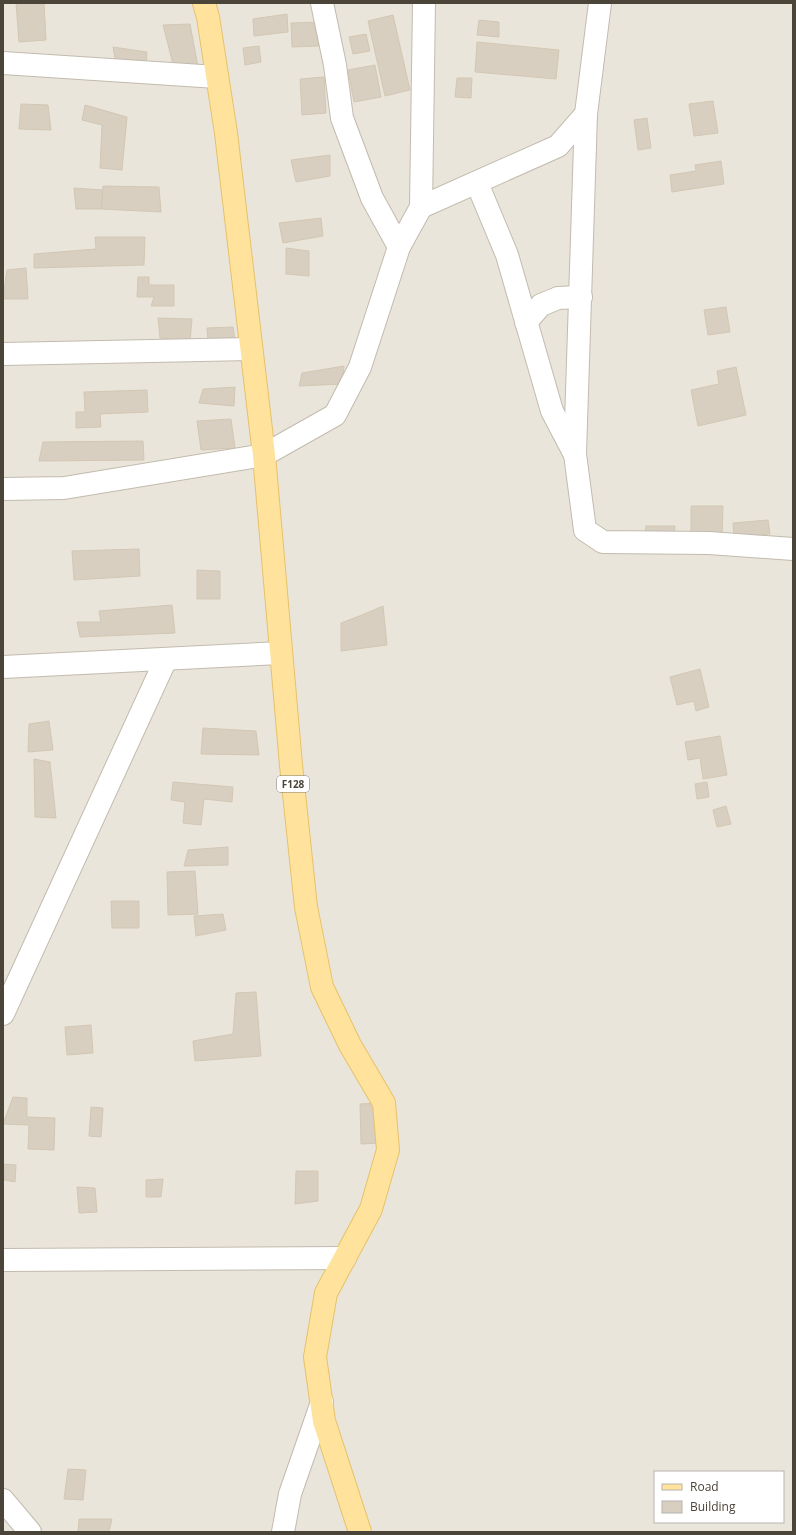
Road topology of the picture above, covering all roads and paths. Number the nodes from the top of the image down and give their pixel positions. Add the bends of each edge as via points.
1 (204, 3) edge
2 (322, 3) edge
3 (424, 3) edge
4 (600, 3) edge
5 (3, 63) edge
6 (217, 77) junction
7 (586, 114) junction
8 (478, 183) junction
9 (421, 207) junction
10 (399, 247) junction
11 (581, 297) junction
12 (526, 322) junction
13 (251, 348) junction
14 (3, 354) edge
15 (575, 454) junction
16 (264, 455) junction
17 (3, 489) edge
18 (793, 549) edge
19 (281, 653) junction
20 (166, 659) junction
21 (3, 667) edge
22 (12, 974) edge
23 (3, 1014) edge
24 (345, 1258) junction
25 (3, 1260) edge
26 (322, 1402) junction
27 (3, 1500) edge
28 (30, 1532) edge
29 (283, 1532) edge
30 (360, 1532) edge

1 - 6 main road, F128
2 - 10 street via 335,65 342,118 372,198
3 - 9 street
4 - 7 street
5 - 6 street
6 - 13 main road, F128
7 - 8 street via 558,146
7 - 11 street
8 - 9 street
8 - 12 street via 507,255
9 - 10 street
10 - 16 street via 360,367 335,415
11 - 12 street via 558,298 541,305
11 - 15 street
12 - 15 street via 552,411
13 - 14 street
13 - 16 main road, F128
15 - 18 street via 585,530 604,542 709,543
16 - 17 street via 64,488
16 - 19 main road, F128
19 - 20 street
19 - 24 main road, F128 via 306,907 322,987 350,1045 384,1103 388,1150 371,1209
20 - 21 street
20 - 22 street
22 - 23 street
24 - 25 street
24 - 26 main road, F128 via 326,1293 316,1357
26 - 29 street via 290,1494
26 - 30 main road, F128 via 324,1421
27 - 28 street

